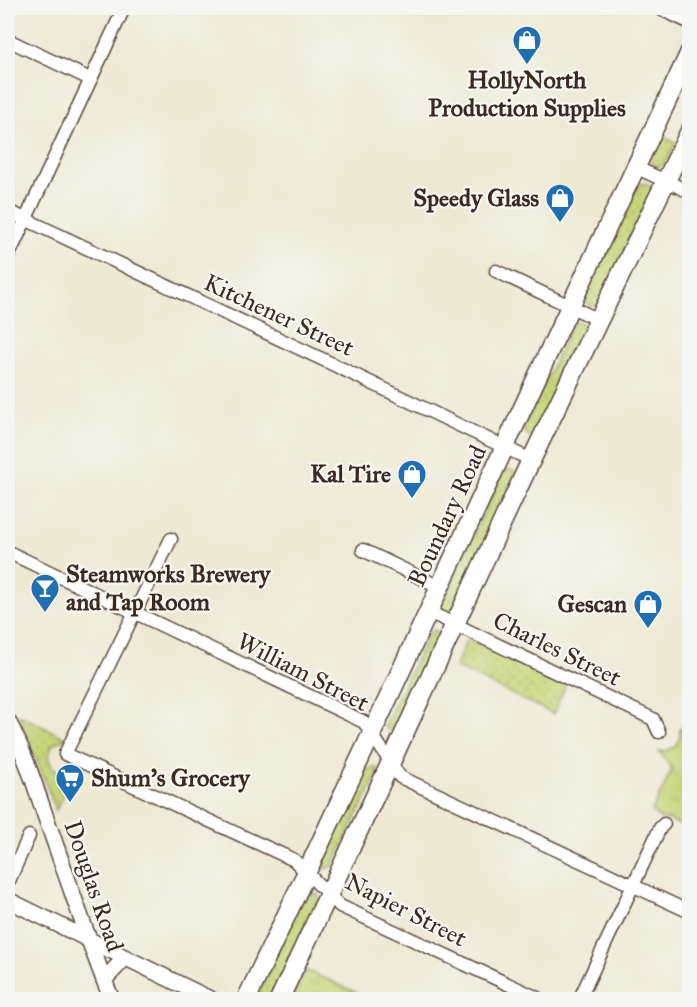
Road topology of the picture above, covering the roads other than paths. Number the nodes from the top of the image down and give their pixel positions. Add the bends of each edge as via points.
1 (124, 8) edge
2 (662, 8) edge
3 (690, 21) edge
4 (8, 40) edge
5 (690, 52) edge
6 (90, 79) junction
7 (690, 131) edge
8 (637, 168) junction
9 (665, 181) junction
10 (690, 192) edge
11 (8, 211) edge
12 (25, 219) junction
13 (8, 257) edge
14 (496, 271) dead end
15 (571, 307) junction
16 (599, 320) junction
17 (506, 448) junction
18 (531, 460) junction
19 (171, 539) dead end
20 (363, 550) dead end
21 (8, 552) edge
22 (440, 587) junction
23 (135, 612) junction
24 (429, 612) junction
25 (455, 624) junction
26 (8, 722) edge
27 (659, 732) dead end
28 (371, 735) junction
29 (390, 764) junction
30 (664, 824) dead end
31 (29, 836) dead end
32 (307, 873) junction
33 (8, 883) edge
34 (633, 886) junction
35 (328, 895) junction
36 (8, 900) edge
37 (76, 903) junction
38 (690, 912) edge
39 (60, 925) junction
40 (88, 939) junction
41 (125, 958) junction
42 (104, 980) junction
43 (112, 999) edge
44 (212, 999) edge
45 (246, 999) edge
46 (279, 999) edge
47 (542, 999) edge
48 (579, 999) edge

1 - 6 street
2 - 3 street
4 - 6 street
5 - 8 main road, Boundary Road
6 - 12 street
7 - 9 main road
8 - 9 street
8 - 15 main road, Boundary Road
9 - 10 street
9 - 16 main road
11 - 12 street, Kitchener Street
12 - 13 street
12 - 17 street, Kitchener Street
14 - 15 street
15 - 16 street
15 - 17 main road, Boundary Road
16 - 18 main road
17 - 18 street, Kitchener Street
17 - 22 main road, Boundary Road
18 - 25 main road
19 - 23 street
20 - 22 street
21 - 23 street, William Street
22 - 24 main road, Boundary Road
23 - 28 street, William Street via 364,722
23 - 32 street, Napier Street via 65,753 294,860
24 - 25 street, Charles Street
24 - 28 main road, Boundary Road
25 - 27 street, Charles Street via 653,718
25 - 29 main road
26 - 37 street, Douglas Road via 30,772
28 - 29 street, William Street
28 - 32 main road, Boundary Road
29 - 34 street, William Street via 400,777
29 - 35 main road
30 - 34 street
31 - 33 street
32 - 35 street, Napier Street
32 - 45 main road, Boundary Road
34 - 38 street, William Street
34 - 48 street
35 - 46 main road
35 - 47 street, Napier Street via 343,908
36 - 39 street
37 - 39 street
37 - 40 street, Douglas Road
39 - 40 street
40 - 41 street
40 - 42 street, Douglas Road
41 - 42 street
41 - 44 street
42 - 43 street, Douglas Road

